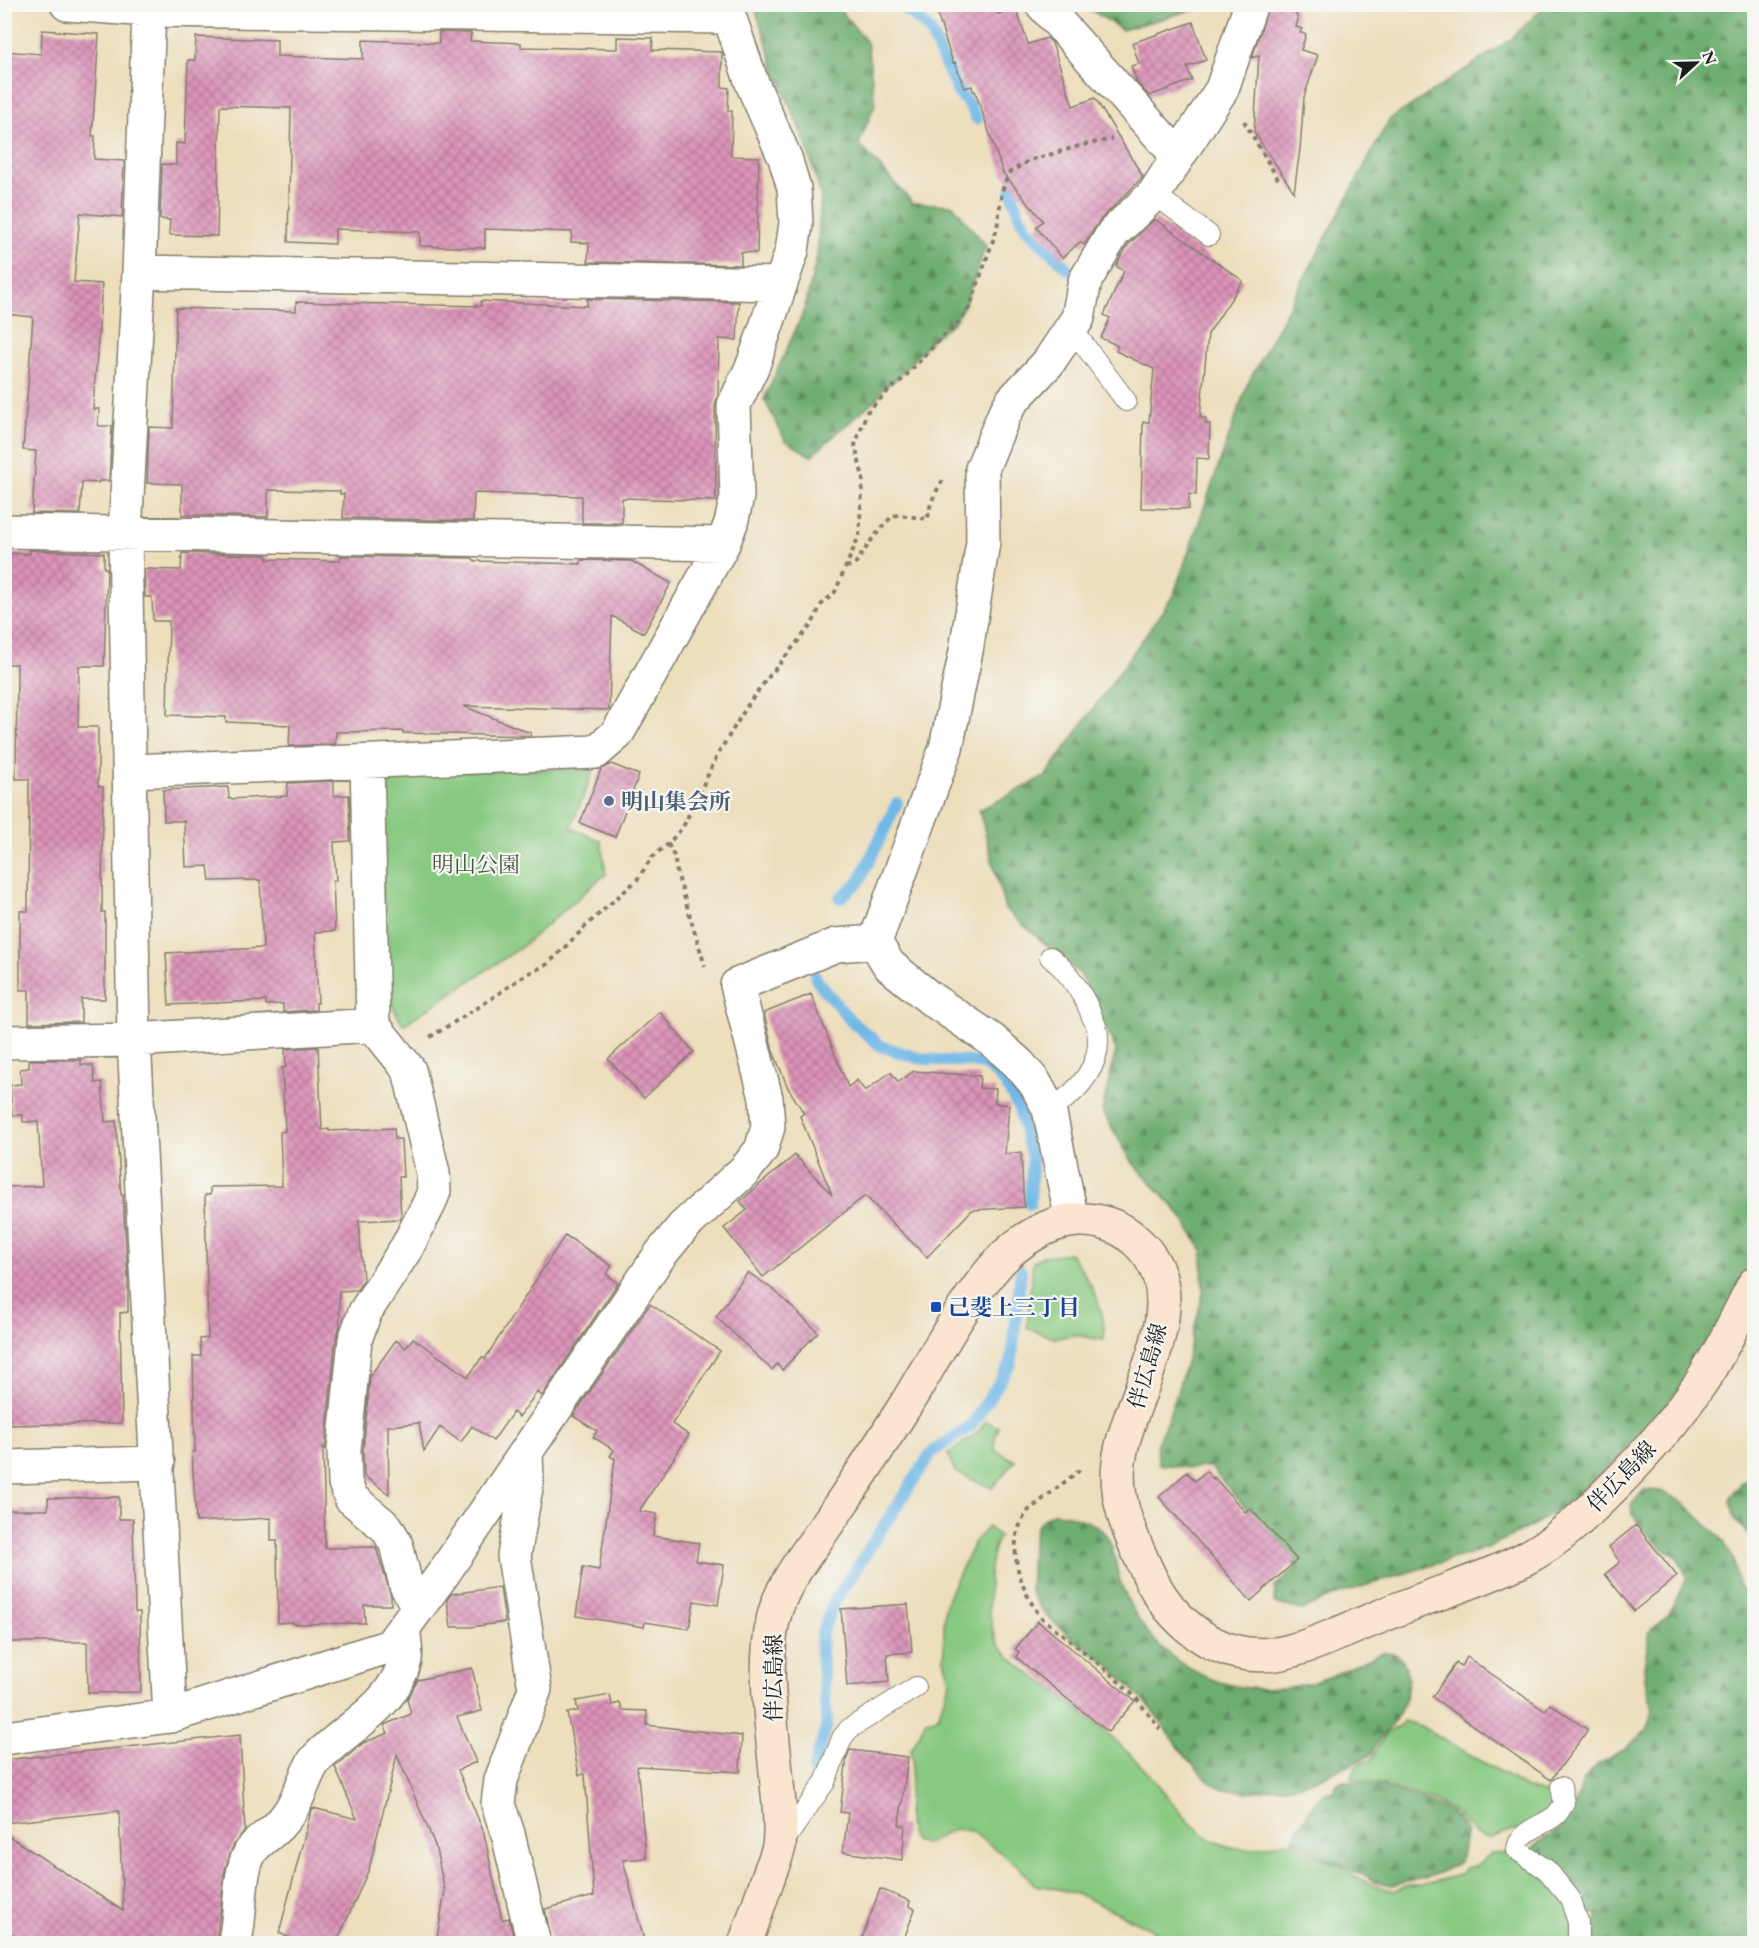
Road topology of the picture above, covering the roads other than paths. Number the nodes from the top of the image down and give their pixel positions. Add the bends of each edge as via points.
1 (67, 4) edge
2 (1042, 4) edge
3 (1251, 4) edge
4 (149, 10) junction
5 (727, 11) edge
6 (1178, 156) junction
7 (1154, 194) junction
8 (1209, 235) dead end
9 (139, 272) junction
10 (780, 284) junction
11 (1069, 331) junction
12 (1126, 401) dead end
13 (4, 531) edge
14 (125, 534) junction
15 (723, 544) junction
16 (367, 762) junction
17 (130, 771) junction
18 (875, 942) junction
19 (1050, 957) dead end
20 (373, 1025) junction
21 (135, 1040) junction
22 (4, 1042) edge
23 (1049, 1109) junction
24 (1072, 1220) junction
25 (1755, 1284) edge
26 (526, 1452) junction
27 (158, 1463) junction
28 (4, 1467) edge
29 (411, 1618) junction
30 (916, 1687) dead end
31 (170, 1716) junction
32 (4, 1738) edge
33 (1561, 1787) dead end
34 (779, 1848) junction
35 (234, 1944) edge
36 (534, 1944) edge
37 (745, 1944) edge
38 (1578, 1944) edge

1 - 4 street
2 - 6 street
3 - 6 street via 1222,89
4 - 5 street
4 - 9 street
5 - 10 street via 794,188 796,223
6 - 7 street
7 - 8 lane
7 - 11 street via 1113,233 1085,280 1078,318
9 - 10 street
9 - 14 street
10 - 15 street via 753,366 734,405 737,497
11 - 12 lane via 1079,338
11 - 18 street via 1048,363 1012,401 982,469 984,542 945,748
13 - 14 street
14 - 15 street
14 - 17 street
15 - 16 street via 617,735 596,752
16 - 17 street
16 - 20 street
17 - 21 street
18 - 23 street via 889,965 1019,1064
18 - 26 street via 836,945 737,985 766,1098 768,1127 761,1150 660,1255
19 - 23 lane via 1078,988 1096,1027 1098,1046 1095,1064 1084,1081 1063,1102
20 - 21 street
20 - 29 street via 409,1070 434,1191 406,1247 365,1312 355,1340 344,1450 345,1483 351,1498 387,1528 396,1544
21 - 22 street
21 - 27 street
23 - 24 street
24 - 25 main road, 伴広島線 via 1112,1225 1131,1236 1149,1254 1162,1286 1160,1329 1118,1465 1122,1506 1134,1544 1152,1583 1174,1614 1201,1638 1219,1647 1257,1654 1275,1654 1313,1644 1474,1580 1552,1542 1595,1505 1672,1423 1703,1380
24 - 34 main road, 伴広島線 via 1028,1238 997,1264 959,1314 904,1408 799,1566 774,1611 769,1681
26 - 29 street
26 - 36 street via 526,1482 514,1556 535,1689 501,1780 498,1804
27 - 28 street
27 - 31 street
29 - 31 street via 390,1646
29 - 35 street via 405,1659 391,1689 366,1717 316,1759 289,1814 249,1854
30 - 34 lane via 845,1733 825,1782
31 - 32 street
33 - 38 lane via 1564,1803 1559,1812 1529,1831 1517,1850 1548,1870 1570,1898 1578,1922
34 - 37 main road, 伴広島線

